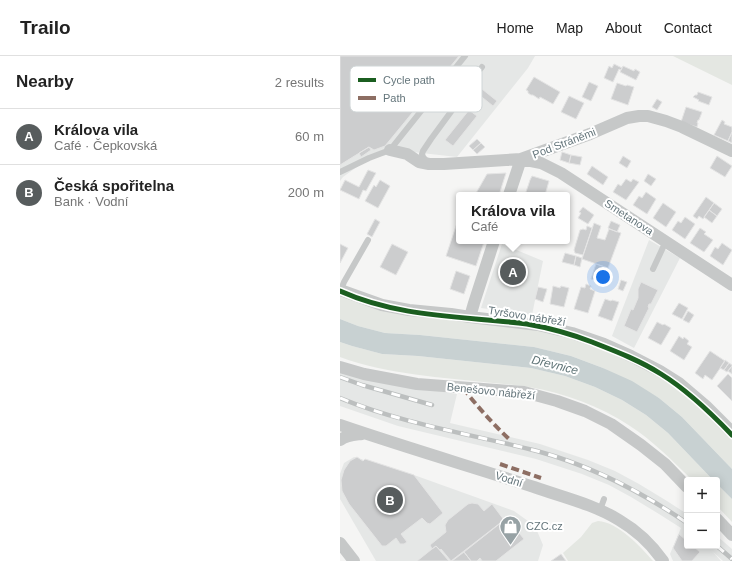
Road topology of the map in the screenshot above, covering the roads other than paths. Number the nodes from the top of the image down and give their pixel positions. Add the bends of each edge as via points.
1 (464, 56) edge
2 (456, 66) edge
3 (420, 112) edge
4 (451, 112) edge
5 (390, 150) junction
6 (732, 151) edge
7 (521, 159) junction
8 (429, 164) junction
9 (340, 172) edge
10 (510, 192) edge
11 (368, 240) dead end
12 (666, 241) junction
13 (493, 244) edge
14 (653, 269) dead end
15 (732, 285) edge
16 (340, 290) edge
17 (470, 317) junction
18 (340, 367) edge
19 (340, 425) edge
20 (732, 432) edge
21 (367, 434) junction
22 (340, 440) edge
23 (684, 484) edge
24 (604, 498) dead end
25 (600, 510) junction
26 (720, 522) edge
27 (732, 535) edge
28 (340, 543) edge
29 (354, 561) edge
30 (663, 561) edge

1 - 2 lane
3 - 5 lane
4 - 8 lane via 423,151 423,157
5 - 8 street, Pod Stráněmi
5 - 9 lane
6 - 7 street, Pod Stráněmi via 682,127 648,116 639,116 627,118
7 - 8 street, Pod Stráněmi
7 - 10 street
7 - 12 street, Smetanova via 540,163 561,173
11 - 16 lane
12 - 14 lane
12 - 15 street, Smetanova
13 - 17 street
16 - 17 street, Tyršovo nábřeží via 396,308
17 - 20 street, Tyršovo nábřeží via 538,325 604,344 679,383
18 - 23 street, Benešovo nábřeží via 417,384 524,392 557,401 611,424 665,464
19 - 21 street, Vodní
21 - 22 street via 353,435
21 - 25 street, Vodní
24 - 25 lane
25 - 30 street, Vodní via 636,532
26 - 27 street
28 - 29 street

